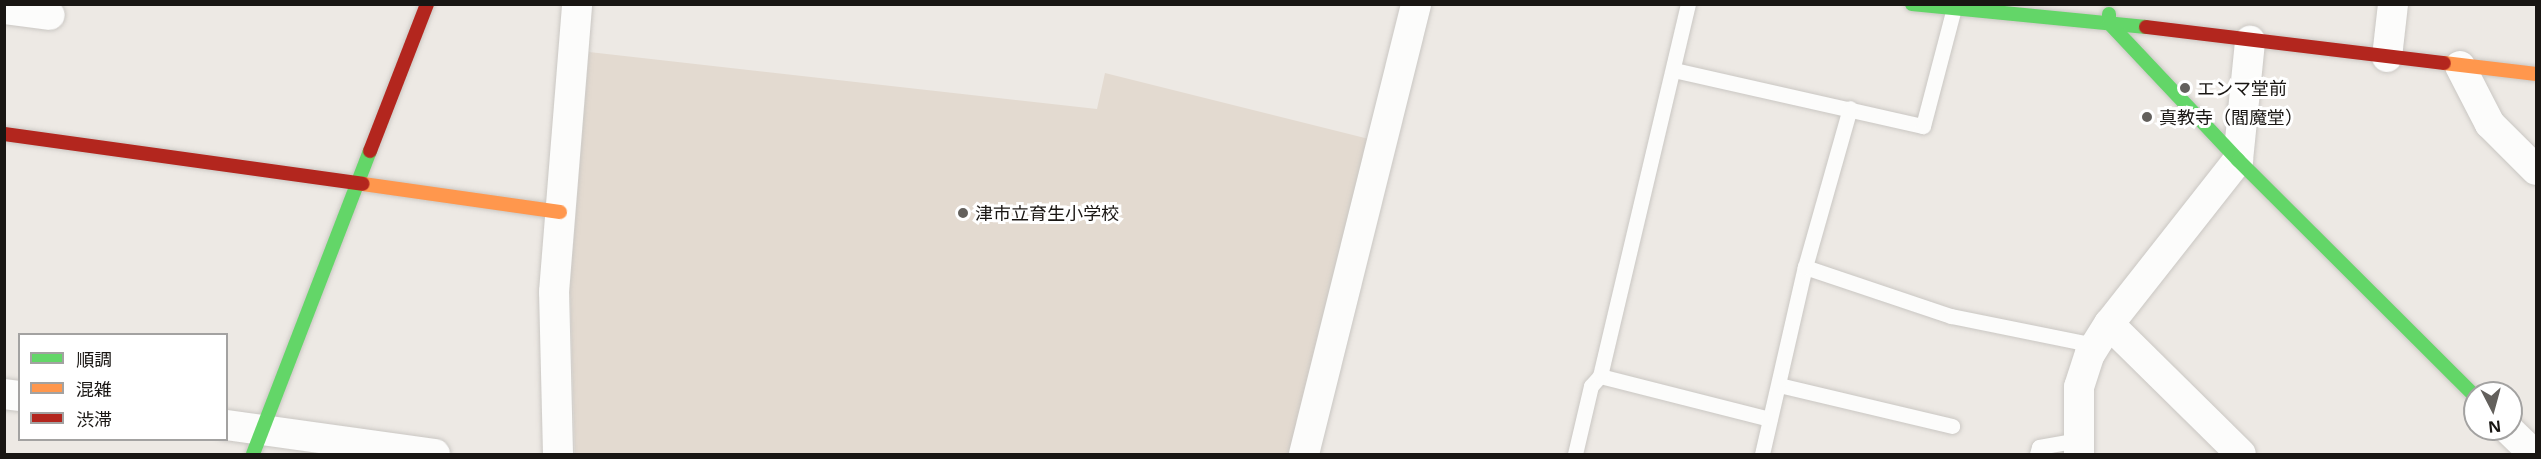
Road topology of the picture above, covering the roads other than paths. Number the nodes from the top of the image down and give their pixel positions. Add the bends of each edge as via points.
1 (427, 4) edge
2 (577, 4) edge
3 (1416, 4) edge
4 (1688, 4) edge
5 (1912, 4) edge
6 (2108, 4) edge
7 (2393, 4) edge
8 (1953, 8) junction
9 (4, 9) edge
10 (50, 15) dead end
11 (2109, 23) junction
12 (2250, 41) junction
13 (2387, 57) junction
14 (2460, 66) junction
15 (1674, 70) junction
16 (2536, 74) edge
17 (1850, 108) junction
18 (4, 134) edge
19 (2238, 160) junction
20 (2536, 170) edge
21 (358, 184) junction
22 (560, 212) junction
23 (1805, 267) junction
24 (2102, 335) junction
25 (1600, 376) junction
26 (2463, 384) edge
27 (1779, 385) junction
28 (1770, 419) junction
29 (228, 426) edge
30 (1952, 426) dead end
31 (2520, 441) edge
32 (257, 442) edge
33 (2078, 447) edge
34 (435, 454) edge
35 (558, 454) edge
36 (1304, 454) edge
37 (1575, 454) edge
38 (1761, 454) edge
39 (2037, 454) edge
40 (2241, 454) edge
41 (2534, 454) edge

1 - 21 street
2 - 22 street
3 - 36 street
4 - 15 lane
5 - 8 street
6 - 11 street
7 - 13 street
8 - 11 street
8 - 17 lane via 1923,126
9 - 10 street
11 - 12 street
11 - 19 street
12 - 13 street
12 - 19 street
13 - 14 street
14 - 16 street
14 - 20 street via 2490,124
15 - 17 lane
15 - 25 lane
17 - 23 lane
18 - 21 street
19 - 24 street
19 - 26 street
21 - 22 street
21 - 32 street
22 - 35 street via 554,291
23 - 24 lane via 1951,316
23 - 27 lane
24 - 33 street via 2079,387
24 - 40 street
25 - 28 lane
25 - 37 lane via 1591,386
27 - 28 lane
27 - 30 lane
28 - 38 lane
29 - 32 street
31 - 41 street
32 - 34 street
33 - 39 lane via 2038,447

